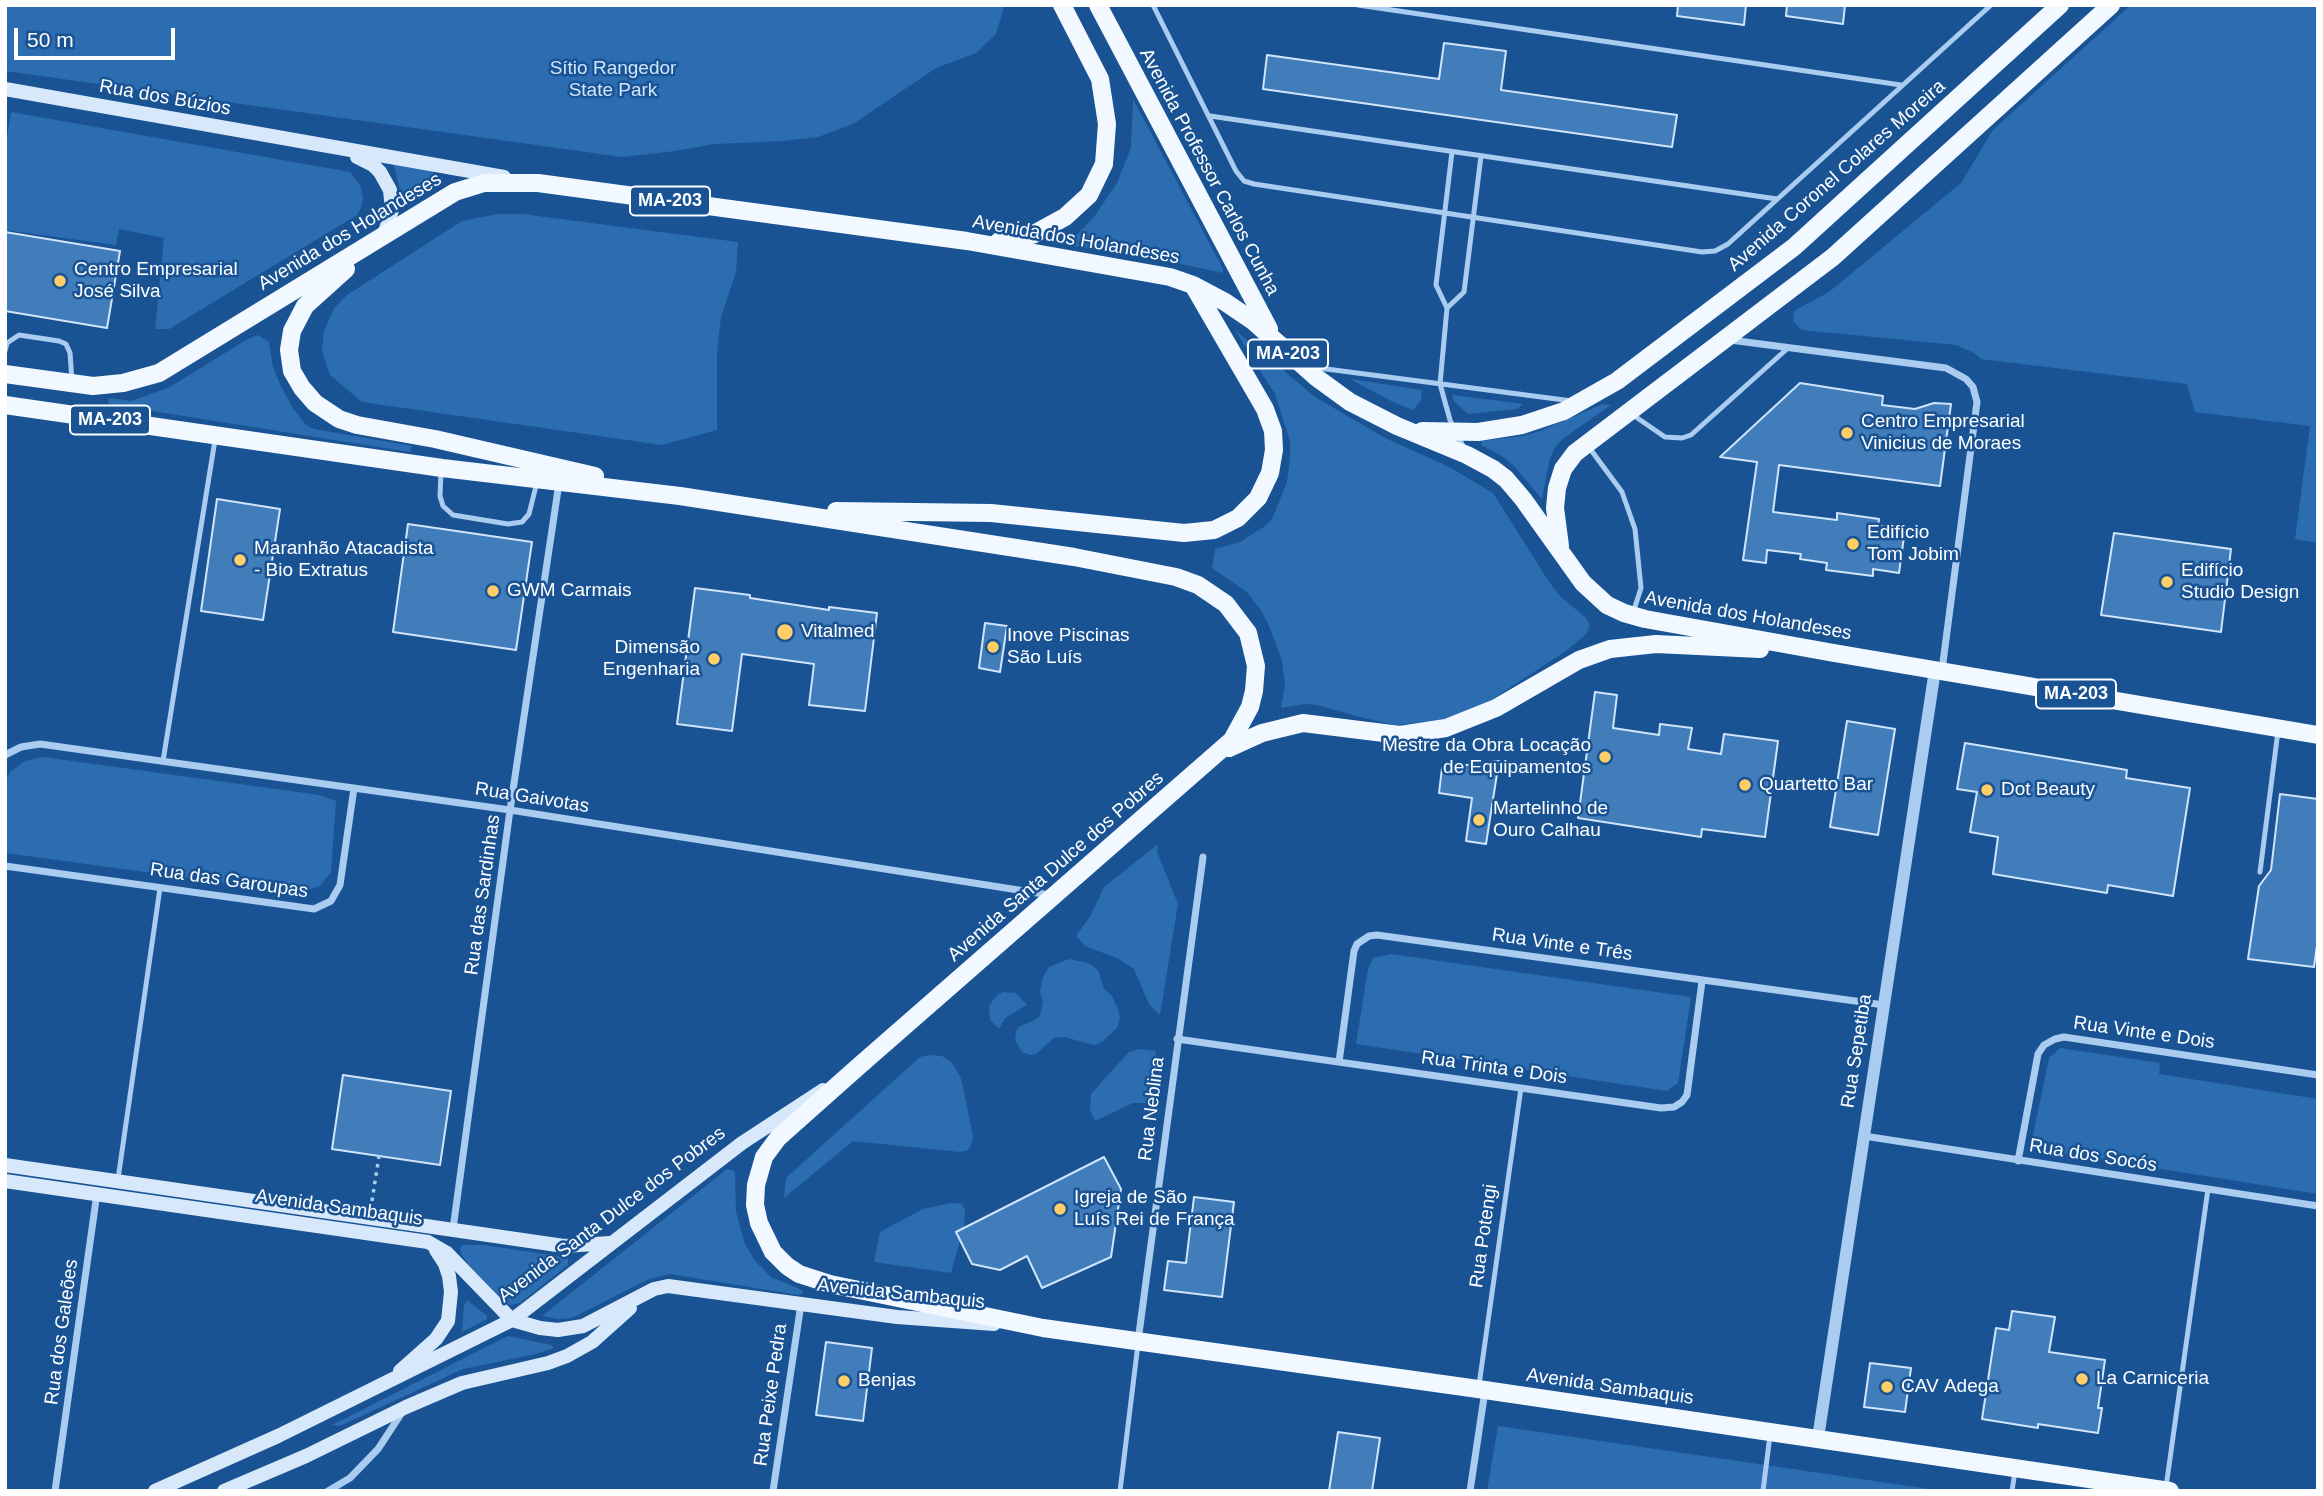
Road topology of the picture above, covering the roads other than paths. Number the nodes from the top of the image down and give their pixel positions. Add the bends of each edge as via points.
1 (1062, 5) edge
2 (1098, 5) edge
3 (1153, 5) edge
4 (1358, 5) edge
5 (1990, 5) edge
6 (2060, 5) edge
7 (2111, 5) edge
8 (1901, 85) junction
9 (5, 89) edge
10 (1210, 116) junction
11 (318, 145) junction
12 (1452, 152) junction
13 (1481, 156) junction
14 (538, 183) junction
15 (1777, 199) junction
16 (1444, 213) junction
17 (1473, 218) junction
18 (384, 235) junction
19 (967, 242) junction
20 (1193, 285) junction
21 (1447, 307) junction
22 (1723, 340) junction
23 (1788, 348) junction
24 (5, 351) edge
25 (1295, 360) junction
26 (5, 374) edge
27 (1440, 383) junction
28 (73, 384) junction
29 (1582, 402) junction
30 (5, 405) edge
31 (1628, 411) junction
32 (1397, 426) junction
33 (1456, 433) junction
34 (215, 435) junction
35 (1586, 443) junction
36 (1467, 455) junction
37 (442, 468) junction
38 (538, 479) junction
39 (560, 482) junction
40 (680, 496) junction
41 (780, 512) junction
42 (1563, 555) junction
43 (1633, 616) junction
44 (1834, 653) junction
45 (1939, 671) junction
46 (2278, 728) junction
47 (2318, 735) edge
48 (5, 755) edge
49 (1217, 755) junction
50 (163, 761) junction
51 (354, 788) junction
52 (510, 810) junction
53 (1203, 857) dead end
54 (5, 866) edge
55 (2260, 872) dead end
56 (160, 888) junction
57 (1054, 896) junction
58 (1702, 981) junction
59 (1884, 1005) junction
60 (1177, 1039) junction
61 (1339, 1062) junction
62 (859, 1066) junction
63 (2318, 1075) edge
64 (1521, 1088) junction
65 (1864, 1136) junction
66 (2018, 1160) junction
67 (5, 1165) edge
68 (760, 1165) joint
69 (99, 1178) junction
70 (5, 1181) edge
71 (117, 1181) junction
72 (2208, 1189) junction
73 (97, 1194) junction
74 (2318, 1206) edge
75 (453, 1229) junction
76 (420, 1241) junction
77 (615, 1242) junction
78 (649, 1292) junction
79 (801, 1304) junction
80 (512, 1320) junction
81 (1043, 1328) junction
82 (1138, 1341) junction
83 (383, 1386) junction
84 (1482, 1389) junction
85 (406, 1407) junction
86 (1770, 1432) junction
87 (1818, 1438) junction
88 (2015, 1468) junction
89 (2168, 1490) edge
90 (55, 1491) edge
91 (155, 1491) edge
92 (224, 1491) edge
93 (328, 1491) edge
94 (773, 1491) edge
95 (1120, 1491) edge
96 (1470, 1491) edge
97 (1763, 1491) edge
98 (2012, 1491) edge

1 - 19 main road via 1105,97 1108,136 1101,172 1084,201 1050,227 1012,240
2 - 25 main road, Avenida Professor Carlos Cunha via 1260,315
3 - 10 lane
4 - 8 lane
5 - 8 lane
6 - 29 main road, Avenida Coronel Colares Moreira via 1794,247 1667,346
7 - 22 main road via 1833,257
8 - 15 lane
9 - 11 main road, Rua dos Búzios
10 - 12 lane
10 - 16 lane via 1244,181
11 - 14 main road, Rua dos Búzios
11 - 18 main road, Rua dos Búzios via 364,159 380,172 392,201
12 - 13 lane
12 - 16 lane
13 - 15 lane
13 - 17 lane
14 - 18 main road, Avenida dos Holandeses / MA-203 via 469,187
14 - 19 main road, Avenida dos Holandeses / MA-203
15 - 17 lane via 1728,244 1702,252
16 - 17 lane
16 - 21 lane via 1436,285
17 - 21 lane via 1464,292
18 - 28 main road, Avenida dos Holandeses / MA-203 via 172,367 123,383
18 - 40 main road via 304,306 295,322 289,360 297,380 315,403 357,425
19 - 20 main road, Avenida dos Holandeses / MA-203 via 1156,274
20 - 25 main road, Avenida dos Holandeses / MA-203 via 1240,311
20 - 41 main road via 1273,430 1273,463 1265,487 1232,522 1214,530 1171,532 991,513
21 - 27 lane
22 - 23 street
22 - 31 main road
23 - 31 lane via 1691,435 1665,437
23 - 45 street via 1946,368 1966,379 1976,393
24 - 28 lane via 7,343 19,335 66,344
25 - 27 lane
25 - 32 main road, Avenida dos Holandeses / MA-203 via 1333,390
26 - 28 main road, Avenida dos Holandeses / MA-203
27 - 29 lane
27 - 33 lane
29 - 33 main road, Avenida Coronel Colares Moreira via 1522,425
30 - 34 main road, MA-203
31 - 35 main road
32 - 33 main road, Avenida Coronel Colares Moreira
32 - 36 main road, Avenida dos Holandeses / MA-203
33 - 36 lane
34 - 37 main road, MA-203
34 - 50 lane
35 - 42 main road via 1567,461 1557,488 1556,519
35 - 43 lane via 1622,492 1635,528 1641,588
36 - 42 main road, Avenida dos Holandeses / MA-203 via 1513,486
37 - 38 main road, MA-203
37 - 38 lane via 443,506 453,514 508,524 522,522 529,514
38 - 39 main road, MA-203
39 - 40 main road, MA-203
39 - 52 street, Rua das Sardinhas
40 - 41 main road, MA-203
41 - 49 main road, MA-203 via 1147,570 1209,591 1243,624 1256,666 1247,715
42 - 43 main road, Avenida dos Holandeses / MA-203 via 1593,593
43 - 44 main road, Avenida dos Holandeses / MA-203
44 - 45 main road, Avenida dos Holandeses / MA-203
44 - 49 main road via 1656,644 1622,648 1579,660 1496,708 1446,728 1400,735 1303,723 1262,733
45 - 46 main road, Avenida dos Holandeses / MA-203
45 - 59 street, Rua Sepetiba
46 - 47 main road, Avenida dos Holandeses / MA-203
46 - 55 lane
48 - 50 street, Rua Gaivotas via 40,744
49 - 57 main road, Avenida Santa Dulce dos Pobres
50 - 51 street, Rua Gaivotas
51 - 52 street, Rua Gaivotas
51 - 56 street, Rua das Garoupas via 340,885 324,906 314,909
52 - 57 street, Rua Gaivotas
52 - 75 street, Rua das Sardinhas
53 - 60 street, Rua Neblina
54 - 56 street, Rua das Garoupas
56 - 71 lane
57 - 62 main road, Avenida Santa Dulce dos Pobres
58 - 59 street, Rua Vinte e Três
58 - 61 street, Rua Vinte e Três via 1368,936 1354,951
58 - 64 street, Rua Trinta e Dois via 1687,1095 1674,1107
59 - 65 street, Rua Sepetiba
60 - 61 street, Rua Trinta e Dois
60 - 82 street, Rua Neblina
61 - 64 street, Rua Trinta e Dois
62 - 68 main road, Avenida Santa Dulce dos Pobres via 778,1138
62 - 77 main road, Avenida Santa Dulce dos Pobres via 742,1143
63 - 66 street, Rua Vinte e Dois via 2055,1039 2038,1054
64 - 84 lane, Rua Potengi
65 - 66 street, Rua dos Socós
65 - 87 street, Rua Sepetiba
66 - 72 street, Rua dos Socós
67 - 69 main road, Avenida Sambaquis
68 - 81 main road, Avenida Sambaquis via 755,1205 762,1232 780,1259 799,1274
69 - 71 main road, Avenida Sambaquis
69 - 73 street, Rua dos Galeões
70 - 73 main road, Avenida Sambaquis
71 - 75 main road, Avenida Sambaquis
72 - 74 street, Rua dos Socós
72 - 89 lane
73 - 76 main road, Avenida Sambaquis
73 - 90 street, Rua dos Galeões
75 - 77 main road, Avenida Sambaquis via 564,1246
76 - 80 main road, Avenida Sambaquis via 447,1253
76 - 83 main road via 436,1251 448,1270 448,1321 436,1339
77 - 80 main road, Avenida Santa Dulce dos Pobres
78 - 79 main road, Avenida Sambaquis via 675,1286
78 - 80 main road, Avenida Sambaquis via 591,1323 566,1330
78 - 85 main road via 576,1352 474,1379
79 - 81 main road, Avenida Sambaquis
79 - 94 street, Rua Peixe Pedra
80 - 83 main road, Avenida Santa Dulce dos Pobres
81 - 82 main road, Avenida Sambaquis
82 - 84 main road, Avenida Sambaquis
82 - 95 lane, Rua Neblina
83 - 91 main road, Avenida Santa Dulce dos Pobres
84 - 86 main road, Avenida Sambaquis
84 - 96 street, Rua Potengi
85 - 92 main road
85 - 93 street via 377,1449 350,1478
86 - 87 main road, Avenida Sambaquis
86 - 97 lane
87 - 88 main road, Avenida Sambaquis
88 - 89 main road, Avenida Sambaquis
88 - 98 lane

